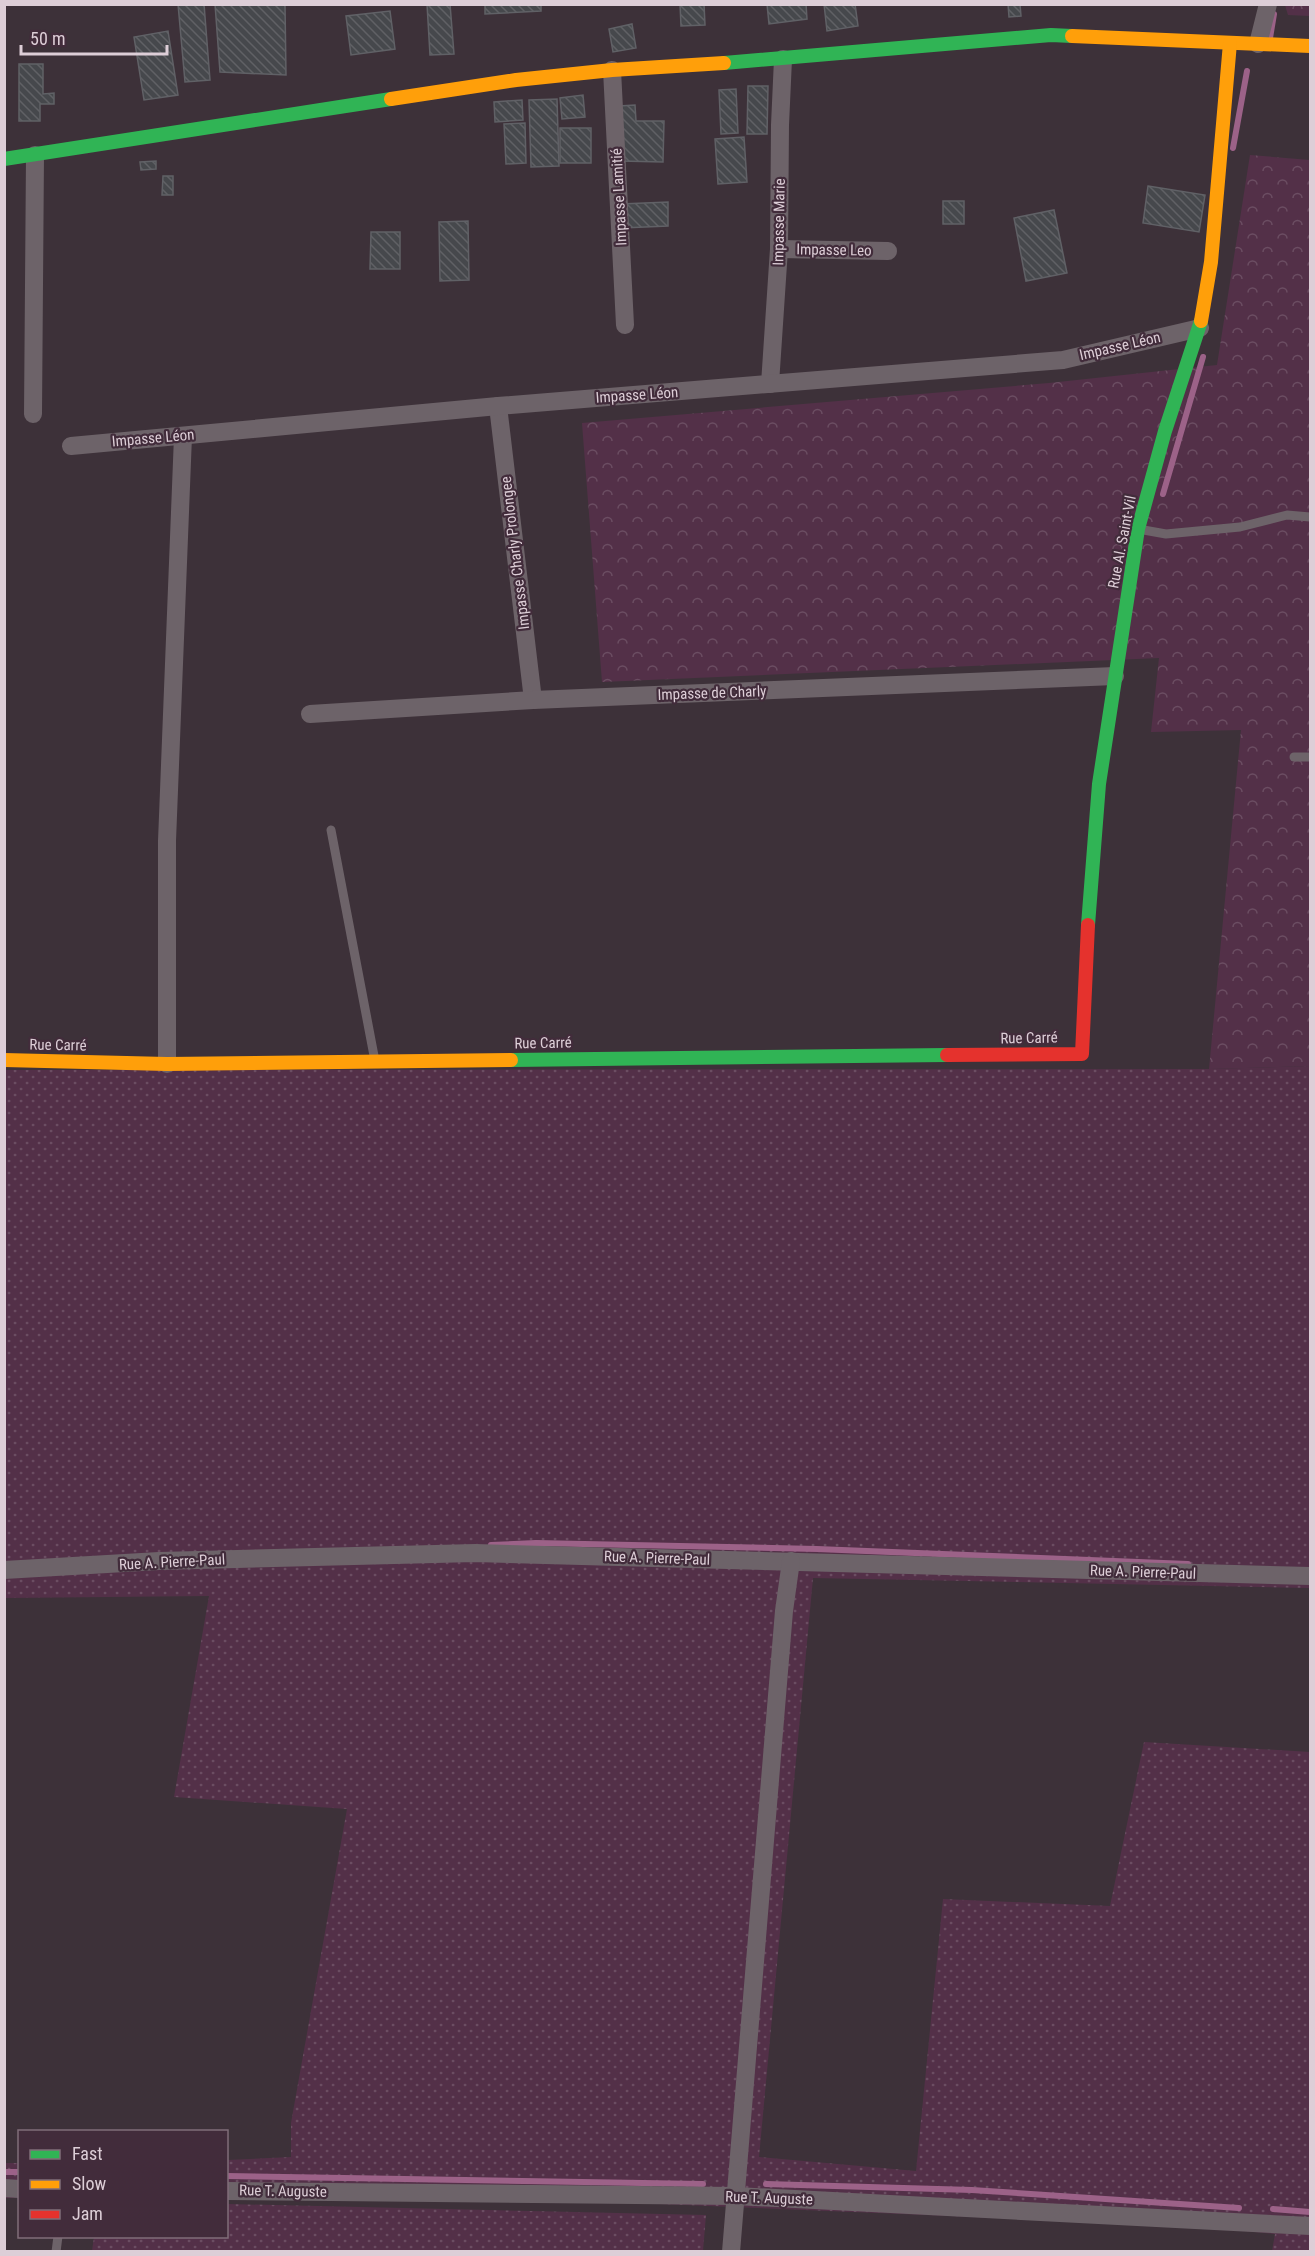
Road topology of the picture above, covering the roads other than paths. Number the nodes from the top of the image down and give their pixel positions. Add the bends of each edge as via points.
1 (1268, 4) edge
2 (1230, 43) junction
3 (1258, 44) junction
4 (1311, 46) edge
5 (783, 59) junction
6 (612, 70) junction
7 (35, 155) junction
8 (4, 159) edge
9 (779, 249) junction
10 (888, 251) dead end
11 (625, 325) dead end
12 (1200, 328) junction
13 (770, 384) junction
14 (498, 406) junction
15 (33, 414) dead end
16 (183, 436) junction
17 (70, 446) dead end
18 (1311, 517) edge
19 (1138, 529) junction
20 (1115, 676) junction
21 (532, 700) junction
22 (310, 714) dead end
23 (1294, 758) dead end
24 (1311, 758) edge
25 (331, 830) dead end
26 (1082, 1054) joint
27 (4, 1060) edge
28 (375, 1061) junction
29 (167, 1064) junction
30 (791, 1561) junction
31 (4, 1570) edge
32 (1311, 1576) edge
33 (228, 2191) edge
34 (736, 2196) junction
35 (1311, 2226) edge
36 (731, 2252) edge

1 - 3 street
2 - 3 street
2 - 5 street via 1051,35
2 - 12 street, Rue Al. Saint-Vil via 1211,262
3 - 4 street
5 - 6 street
5 - 9 street, Impasse Marie
6 - 7 street via 516,80
6 - 11 street, Impasse Lamitié
7 - 8 street
7 - 15 street
9 - 10 street, Impasse Leo
9 - 13 street, Impasse Marie
12 - 13 street, Impasse Léon via 1063,360
12 - 19 street, Rue Al. Saint-Vil via 1165,431
13 - 14 street, Impasse Léon
14 - 16 street, Impasse Léon
14 - 21 street, Impasse Charly Prolongee
16 - 17 street, Impasse Léon
16 - 29 street via 167,841
18 - 19 lane via 1287,515 1240,527 1166,534
19 - 20 street, Rue Al. Saint-Vil
20 - 21 street, Impasse de Charly
20 - 26 street, Rue Al. Saint-Vil via 1099,784 1083,981
21 - 22 street, Impasse de Charly
23 - 24 lane
25 - 28 lane
26 - 28 street, Rue Carré
27 - 29 street, Rue Carré
28 - 29 street, Rue Carré
30 - 31 street, Rue A. Pierre-Paul via 475,1553 159,1561
30 - 32 street, Rue A. Pierre-Paul
30 - 34 street
33 - 34 street, Rue T. Auguste
34 - 35 street, Rue T. Auguste
34 - 36 street

